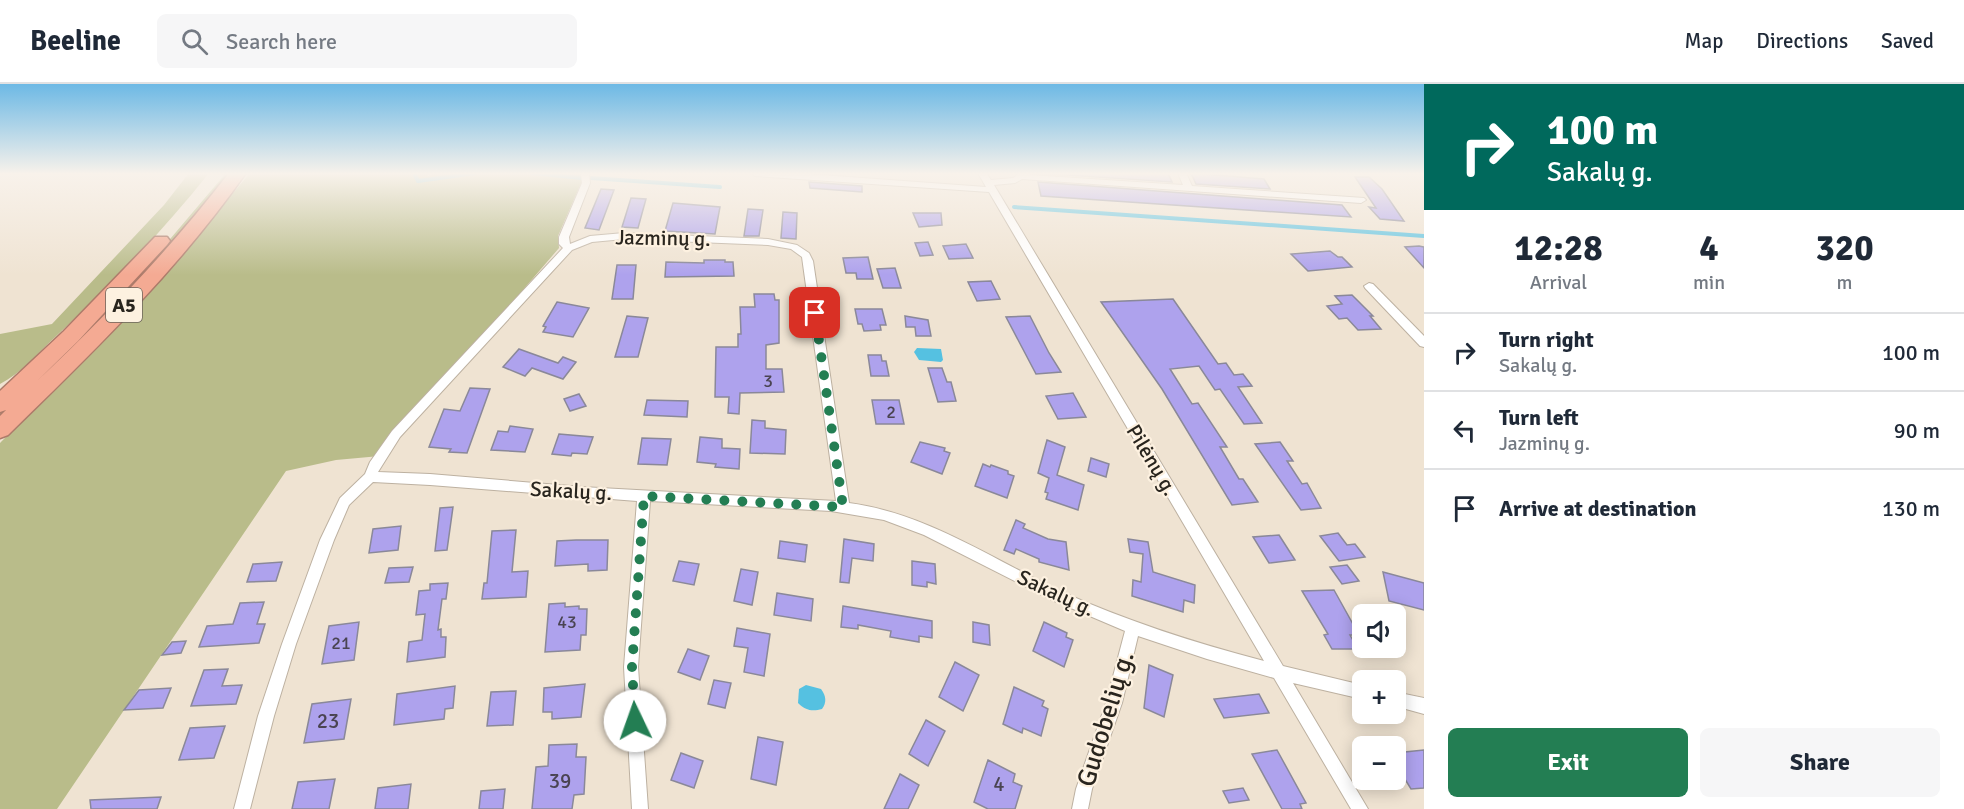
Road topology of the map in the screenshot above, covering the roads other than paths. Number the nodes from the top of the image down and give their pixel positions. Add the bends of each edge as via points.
1 (190, 207) edge
2 (211, 207) edge
3 (576, 207) edge
4 (1003, 207) edge
5 (569, 248) junction
6 (1369, 286) dead end
7 (1424, 343) edge
8 (31, 375) junction
9 (0, 388) edge
10 (0, 404) edge
11 (0, 429) edge
12 (370, 477) junction
13 (644, 496) junction
14 (843, 507) junction
15 (1133, 628) junction
16 (1280, 673) junction
17 (1352, 690) edge
18 (1406, 702) edge
19 (1424, 706) edge
20 (242, 809) edge
21 (640, 809) edge
22 (1080, 809) edge
23 (1360, 809) edge

1 - 8 highway, A5 via 142,262
2 - 11 highway, A5 via 123,306
3 - 5 street via 564,237
4 - 16 street, Pilėnų g.
5 - 12 street, Jazminų g. via 396,434
5 - 14 street, Jazminų g. via 590,239 650,237 768,242 794,247 806,255
6 - 7 street
8 - 9 highway
8 - 10 highway, A5
12 - 13 street, Sakalų g.
12 - 20 street via 344,502 327,540 282,664
13 - 14 street, Sakalų g.
13 - 21 street via 632,667
14 - 15 street, Sakalų g. via 901,521
15 - 16 street, Sakalų g.
15 - 22 street, Gudobelių g.
16 - 17 street
16 - 23 street, Pilėnų g.
18 - 19 street

